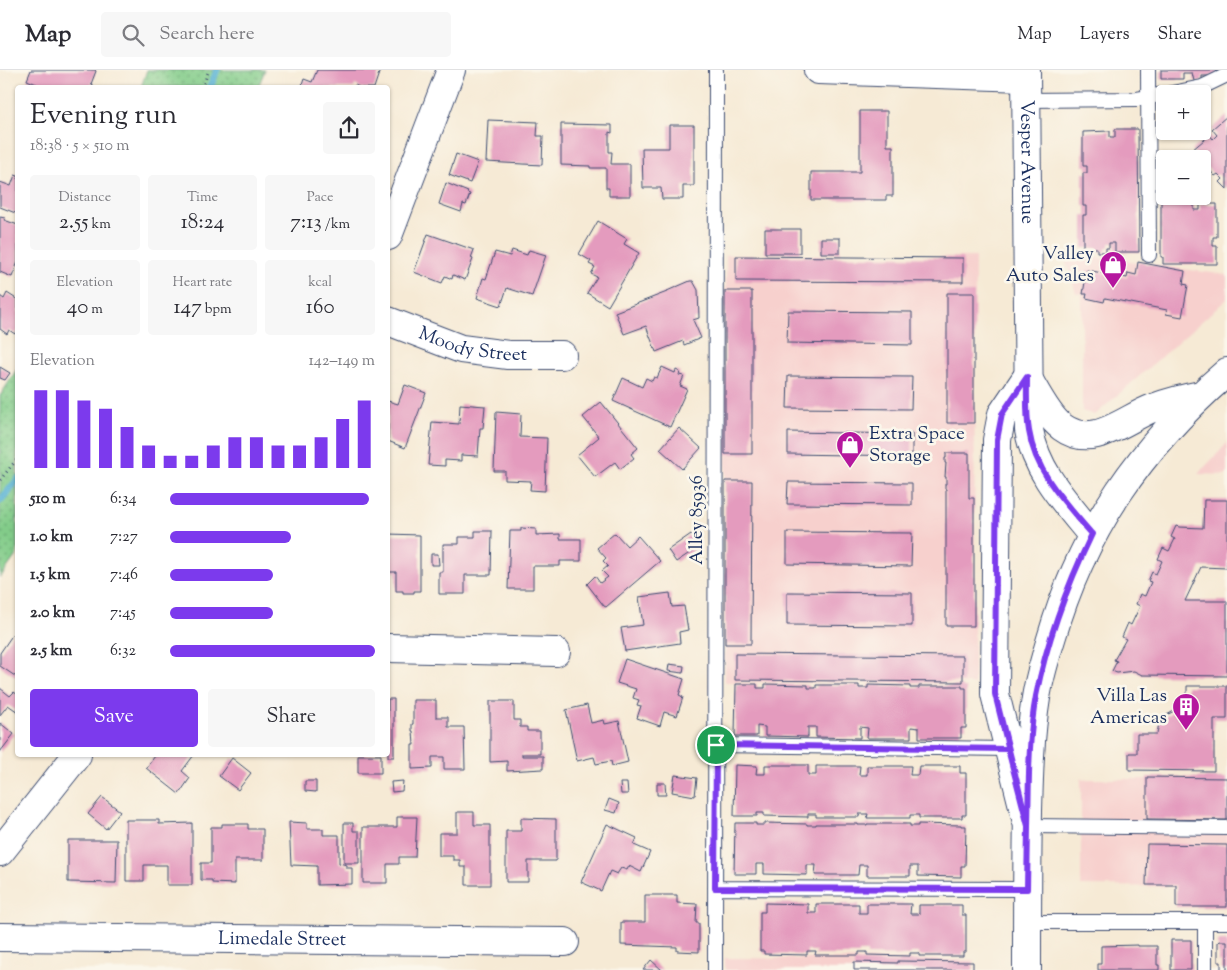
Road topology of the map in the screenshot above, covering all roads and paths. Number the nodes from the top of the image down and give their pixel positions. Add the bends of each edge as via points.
1 (209, 70) edge
2 (451, 70) edge
3 (716, 70) edge
4 (818, 70) edge
5 (1148, 70) edge
6 (1225, 80) edge
7 (1026, 82) edge
8 (203, 85) edge
9 (1209, 85) edge
10 (1156, 96) edge
11 (1148, 97) junction
12 (390, 231) edge
13 (1149, 255) dead end
14 (390, 322) edge
15 (562, 355) dead end
16 (1227, 372) edge
17 (1027, 377) junction
18 (1201, 395) junction
19 (15, 462) edge
20 (0, 480) edge
21 (1092, 534) junction
22 (390, 648) edge
23 (556, 652) dead end
24 (716, 745) junction
25 (1008, 749) junction
26 (74, 757) edge
27 (1028, 826) junction
28 (1227, 828) edge
29 (0, 852) edge
30 (715, 888) junction
31 (1027, 889) junction
32 (1027, 922) junction
33 (1205, 922) junction
34 (1227, 922) edge
35 (0, 937) edge
36 (565, 942) dead end
37 (715, 970) edge
38 (1027, 970) edge
39 (1205, 970) edge

1 - 8 path
2 - 12 street
3 - 24 lane, Alley 85936
4 - 7 street
5 - 11 lane
6 - 9 lane
7 - 11 lane via 1137,99
7 - 17 street, Vesper Avenue
10 - 11 lane
11 - 13 lane
14 - 15 street, Moody Street via 460,349 508,355
16 - 18 street
17 - 18 street via 1052,417 1061,426 1085,436 1098,435 1171,401
17 - 21 street, Vesper Avenue via 1028,423 1035,456 1059,495
17 - 25 street via 1002,414 997,440 995,694
18 - 21 street via 1138,465
19 - 20 path
21 - 27 street via 1062,604 1038,688 1032,732
22 - 23 street
24 - 25 lane
24 - 30 lane, Alley 85936
25 - 27 street
26 - 29 street
27 - 28 lane
27 - 31 street
30 - 31 lane
30 - 37 lane, Alley 85936
31 - 32 street
32 - 33 lane
32 - 38 street
33 - 34 lane
33 - 39 lane
35 - 36 street, Limedale Street

